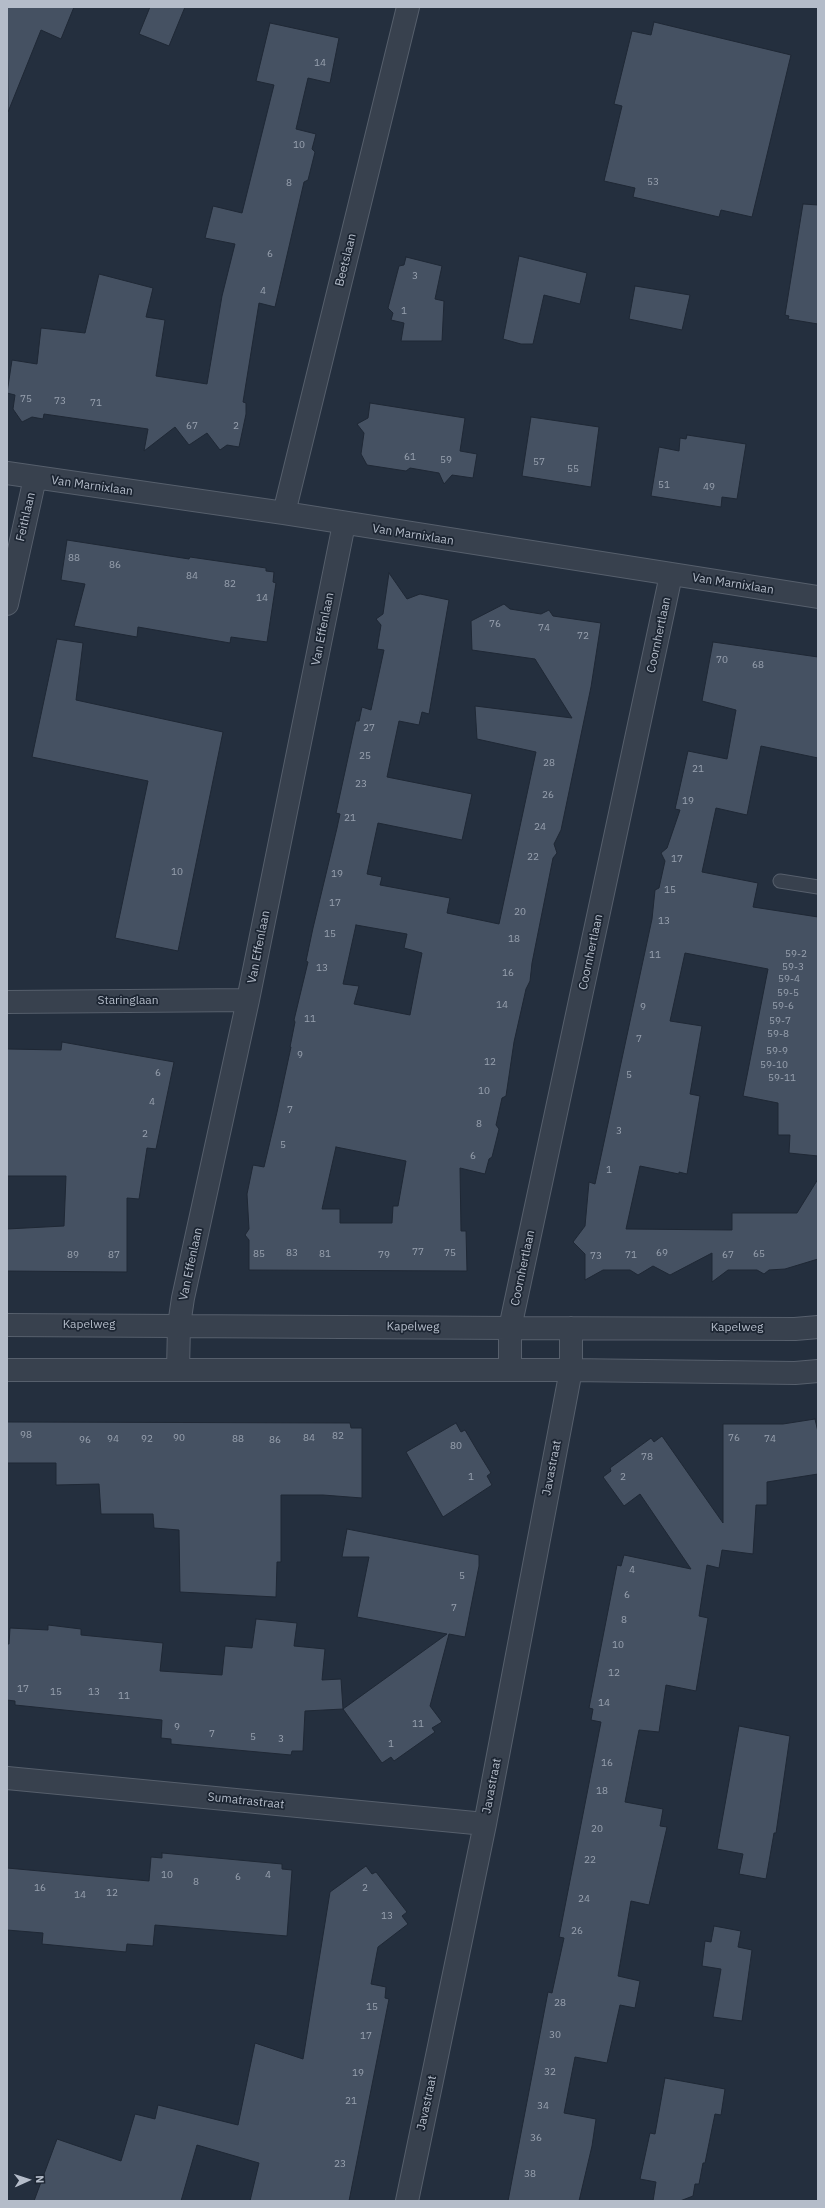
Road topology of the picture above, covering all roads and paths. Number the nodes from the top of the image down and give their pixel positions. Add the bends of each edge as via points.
1 (408, 7) edge
2 (7, 473) edge
3 (35, 478) junction
4 (284, 513) junction
5 (344, 524) junction
6 (671, 575) junction
7 (818, 597) edge
8 (7, 604) edge
9 (780, 881) dead end
10 (818, 886) edge
11 (248, 1000) junction
12 (7, 1002) edge
13 (179, 1325) junction
14 (7, 1326) edge
15 (818, 1327) edge
16 (510, 1328) junction
17 (571, 1328) junction
18 (7, 1370) edge
19 (178, 1370) junction
20 (510, 1370) junction
21 (571, 1370) junction
22 (818, 1371) edge
23 (7, 1778) edge
24 (485, 1824) junction
25 (407, 2201) edge

1 - 4 street, Beetslaan
2 - 3 street, Van Marnixlaan
3 - 4 street, Van Marnixlaan
3 - 8 street, Feithlaan
4 - 5 street, Van Marnixlaan
5 - 6 street, Van Marnixlaan
5 - 11 street, Van Effenlaan
6 - 7 street, Van Marnixlaan
6 - 16 street, Coornhertlaan
9 - 10 lane
11 - 12 street, Staringlaan
11 - 13 street, Van Effenlaan
13 - 14 street, Kapelweg
13 - 16 street, Kapelweg
13 - 19 street, Van Effenlaan
15 - 17 street, Kapelweg
16 - 17 street, Kapelweg
16 - 20 street, Coornhertlaan
17 - 21 street, Javastraat
18 - 19 street
19 - 20 street
20 - 21 street
21 - 22 street via 795,1373
21 - 24 street, Javastraat
23 - 24 street, Sumatrastraat
24 - 25 street, Javastraat

